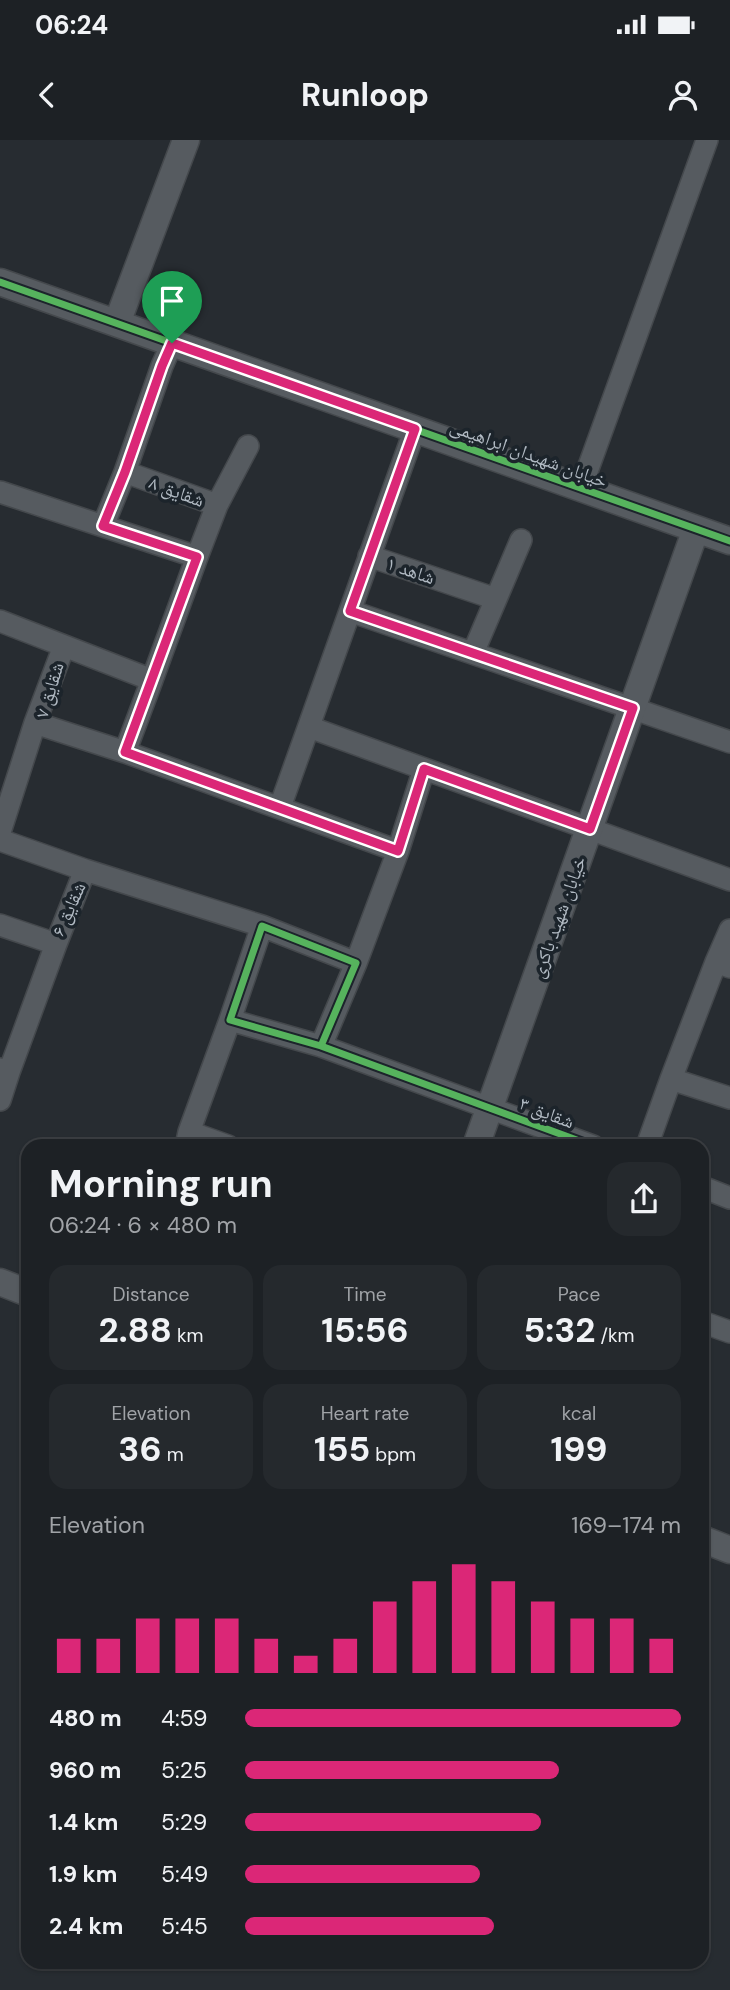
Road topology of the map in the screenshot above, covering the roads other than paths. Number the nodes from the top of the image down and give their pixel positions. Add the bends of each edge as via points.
1 (187, 140) edge
2 (707, 140) edge
3 (0, 282) edge
4 (117, 323) junction
5 (172, 343) junction
6 (415, 429) junction
7 (248, 446) dead end
8 (125, 472) junction
9 (581, 488) junction
10 (0, 492) edge
11 (217, 505) junction
12 (103, 526) junction
13 (696, 529) junction
14 (521, 540) dead end
15 (730, 541) edge
16 (369, 556) junction
17 (197, 557) junction
18 (496, 599) junction
19 (350, 611) junction
20 (0, 621) edge
21 (64, 646) junction
22 (473, 653) junction
23 (152, 680) junction
24 (633, 708) junction
25 (35, 723) junction
26 (309, 727) junction
27 (730, 742) edge
28 (125, 752) junction
29 (424, 769) junction
30 (280, 807) junction
31 (590, 829) junction
32 (0, 832) edge
33 (0, 840) edge
34 (398, 851) junction
35 (85, 870) junction
36 (730, 880) edge
37 (0, 925) edge
38 (262, 926) junction
39 (730, 930) edge
40 (56, 944) junction
41 (356, 963) junction
42 (723, 965) edge
43 (230, 1020) junction
44 (321, 1046) junction
45 (4, 1070) edge
46 (671, 1079) junction
47 (730, 1098) edge
48 (0, 1100) edge
49 (490, 1108) junction
50 (188, 1139) edge
51 (479, 1139) edge
52 (574, 1139) edge
53 (650, 1139) edge
54 (709, 1190) edge
55 (730, 1198) edge
56 (0, 1282) edge
57 (21, 1290) edge
58 (709, 1324) edge
59 (730, 1332) edge
60 (709, 1542) edge
61 (730, 1550) edge

1 - 4 street
2 - 9 street
3 - 4 street, خیابان شهیدان ابراهیمی
4 - 5 street, خیابان شهیدان ابراهیمی
5 - 6 street, خیابان شهیدان ابراهیمی
5 - 8 street
6 - 9 street, خیابان شهیدان ابراهیمی
6 - 16 street
7 - 11 street
8 - 11 street, شقایق ۸
8 - 12 street, شقایق ۸
9 - 13 street, خیابان شهیدان ابراهیمی
10 - 12 street
11 - 17 street, شقایق ۸
12 - 17 street
13 - 15 street, خیابان شهیدان ابراهیمی
13 - 24 street, خیابان شهید باکری
14 - 18 street
16 - 18 street, شاهد ۱
16 - 19 street, شاهد ۱
17 - 23 street, شقایق ۸
18 - 22 street
19 - 22 street
19 - 26 street, شاهد ۱
20 - 21 street, شقایق ۷
21 - 23 street, شقایق ۷
21 - 25 street, شقایق ۷
22 - 24 street
23 - 28 street
24 - 27 street
24 - 31 street, خیابان شهید باکری
25 - 28 street, شقایق ۷
25 - 32 street
26 - 29 street
26 - 30 street, شاهد ۱
28 - 30 street, شقایق ۷
29 - 31 street
29 - 34 street
30 - 34 street, شقایق ۷
31 - 36 street
31 - 49 street, خیابان شهید باکری
33 - 35 street, شقایق ۶
34 - 41 street
35 - 38 street
35 - 40 street, شقایق ۶
37 - 40 street, شقایق ۶
38 - 41 street
38 - 43 street
39 - 42 street
40 - 45 street
41 - 44 street
42 - 46 street
43 - 44 street, شقایق ۳
43 - 50 street
44 - 49 street, شقایق ۳
45 - 48 street
46 - 47 street
46 - 53 street
49 - 51 street, خیابان شهید باکری
49 - 52 street, شقایق ۳
54 - 55 street
56 - 57 street
58 - 59 street
60 - 61 street

